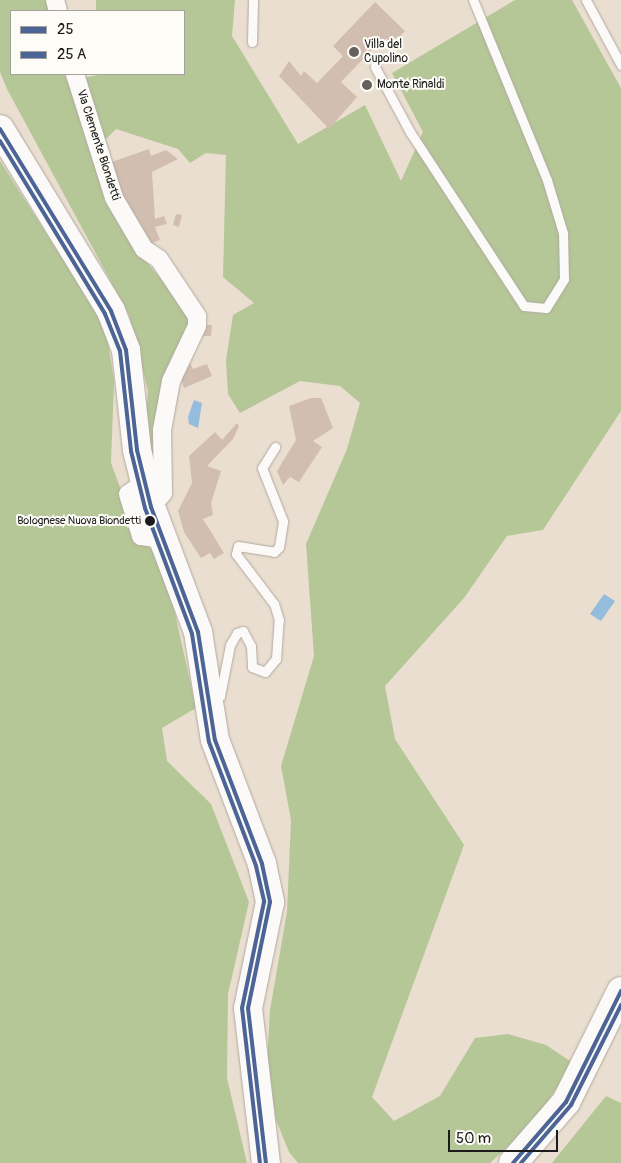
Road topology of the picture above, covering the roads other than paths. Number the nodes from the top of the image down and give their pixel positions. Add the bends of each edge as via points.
1 (253, 0) edge
2 (473, 0) edge
3 (586, 0) edge
4 (252, 42) dead end
5 (621, 65) edge
6 (375, 67) dead end
7 (75, 75) edge
8 (0, 129) edge
9 (275, 447) dead end
10 (147, 495) junction
11 (210, 701) junction
12 (621, 991) edge
13 (255, 1084) junction
14 (266, 1163) edge
15 (279, 1163) edge
16 (513, 1163) edge

1 - 4 lane
2 - 6 lane via 547,180 563,233 564,279 546,308 524,306 410,132
3 - 5 lane
7 - 10 street, Via Clemente Biondetti via 114,198 144,249 158,259 197,316 197,326 171,381 162,430 164,493
8 - 10 main road via 111,311 126,350
9 - 11 lane via 262,468 284,521 279,547 274,552 238,546 236,554 274,604 279,620 276,659 265,672 252,667 252,646 243,631 238,633 230,645 220,696
10 - 11 main road via 198,632
11 - 13 main road via 215,740 268,890 248,1008
12 - 16 main road via 566,1102
13 - 14 main road
13 - 15 main road

